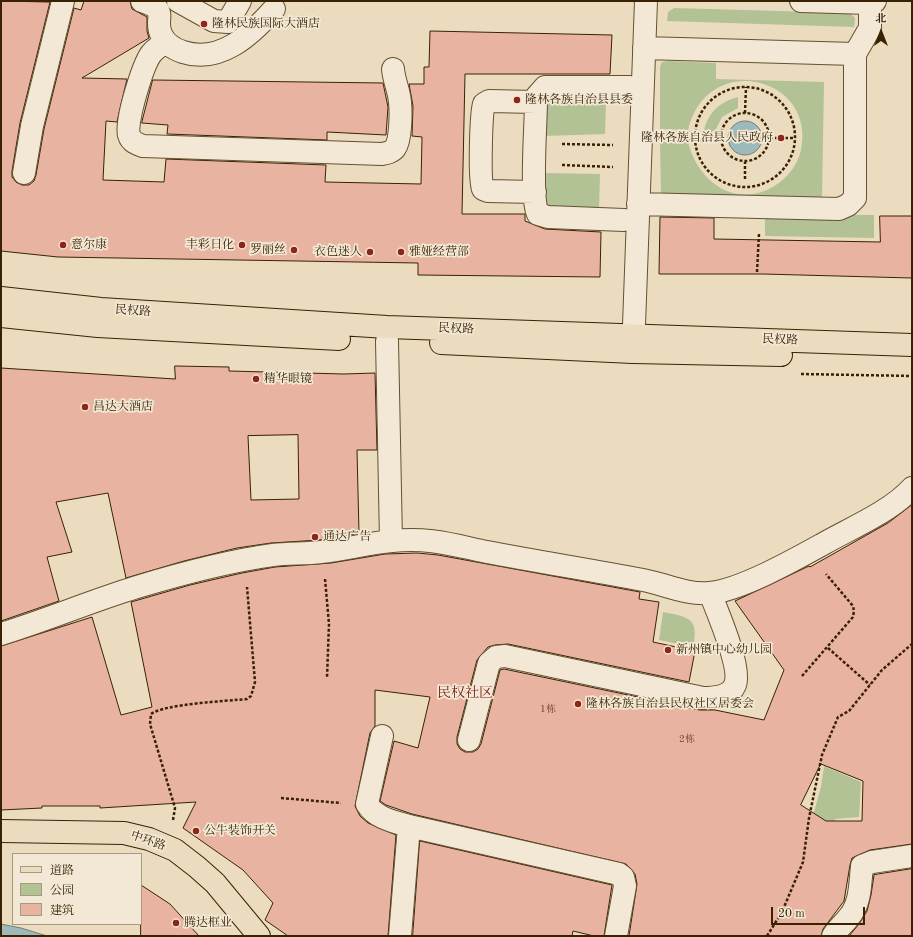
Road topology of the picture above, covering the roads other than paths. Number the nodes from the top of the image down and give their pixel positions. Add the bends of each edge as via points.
1 (63, 1) edge
2 (142, 1) edge
3 (178, 1) edge
4 (240, 1) edge
5 (633, 1) edge
6 (646, 1) edge
7 (801, 1) edge
8 (872, 2) edge
9 (274, 9) dead end
10 (166, 43) junction
11 (644, 48) junction
12 (855, 54) junction
13 (393, 69) dead end
14 (630, 87) junction
15 (536, 102) junction
16 (24, 173) dead end
17 (535, 192) junction
18 (638, 204) junction
19 (624, 220) junction
20 (1, 298) edge
21 (1, 316) edge
22 (387, 341) junction
23 (626, 343) junction
24 (912, 345) edge
25 (912, 358) edge
26 (912, 488) edge
27 (391, 541) junction
28 (710, 594) junction
29 (1, 634) edge
30 (382, 736) dead end
31 (469, 740) dead end
32 (409, 826) junction
33 (1, 832) edge
34 (1, 838) edge
35 (912, 856) edge
36 (244, 936) edge
37 (259, 936) edge
38 (400, 936) edge
39 (616, 936) edge
40 (833, 936) edge

1 - 16 street via 32,126
2 - 10 street via 155,5 158,9 159,28
3 - 4 street via 221,23 228,22
5 - 14 street
6 - 11 street
7 - 8 street
8 - 12 street via 870,28
9 - 10 street via 260,25 240,40 209,56 195,56
10 - 13 street via 151,54 130,110 129,136 133,142 143,146 382,154 391,152 399,139 400,103
11 - 12 street
11 - 18 street
12 - 18 street via 855,198 848,205 838,209
14 - 15 street via 545,87 536,96
14 - 19 street
15 - 17 street
15 - 17 street via 489,101 484,104 481,162 483,189
17 - 19 street via 536,209 542,217
18 - 23 street
19 - 23 street
20 - 23 main road, 民权路 via 101,309
21 - 22 main road, 民权路 via 114,326
22 - 23 main road, 民权路
22 - 27 street
23 - 24 main road, 民权路
23 - 25 main road, 民权路
26 - 28 street via 904,497 887,508 808,553 736,587
27 - 28 street via 450,543
27 - 29 street via 242,561 138,587
28 - 31 street via 722,621 736,670 735,686 728,692 718,698 703,698 505,656 496,657 489,663
30 - 32 street via 367,804 381,816
32 - 38 street
32 - 39 street via 619,874 624,877 625,886
33 - 37 main road, 中环路 via 124,833 162,844 175,850 215,883
34 - 36 main road, 中环路 via 100,840 146,847 192,872 209,889
35 - 40 street via 862,866 856,903 849,918

